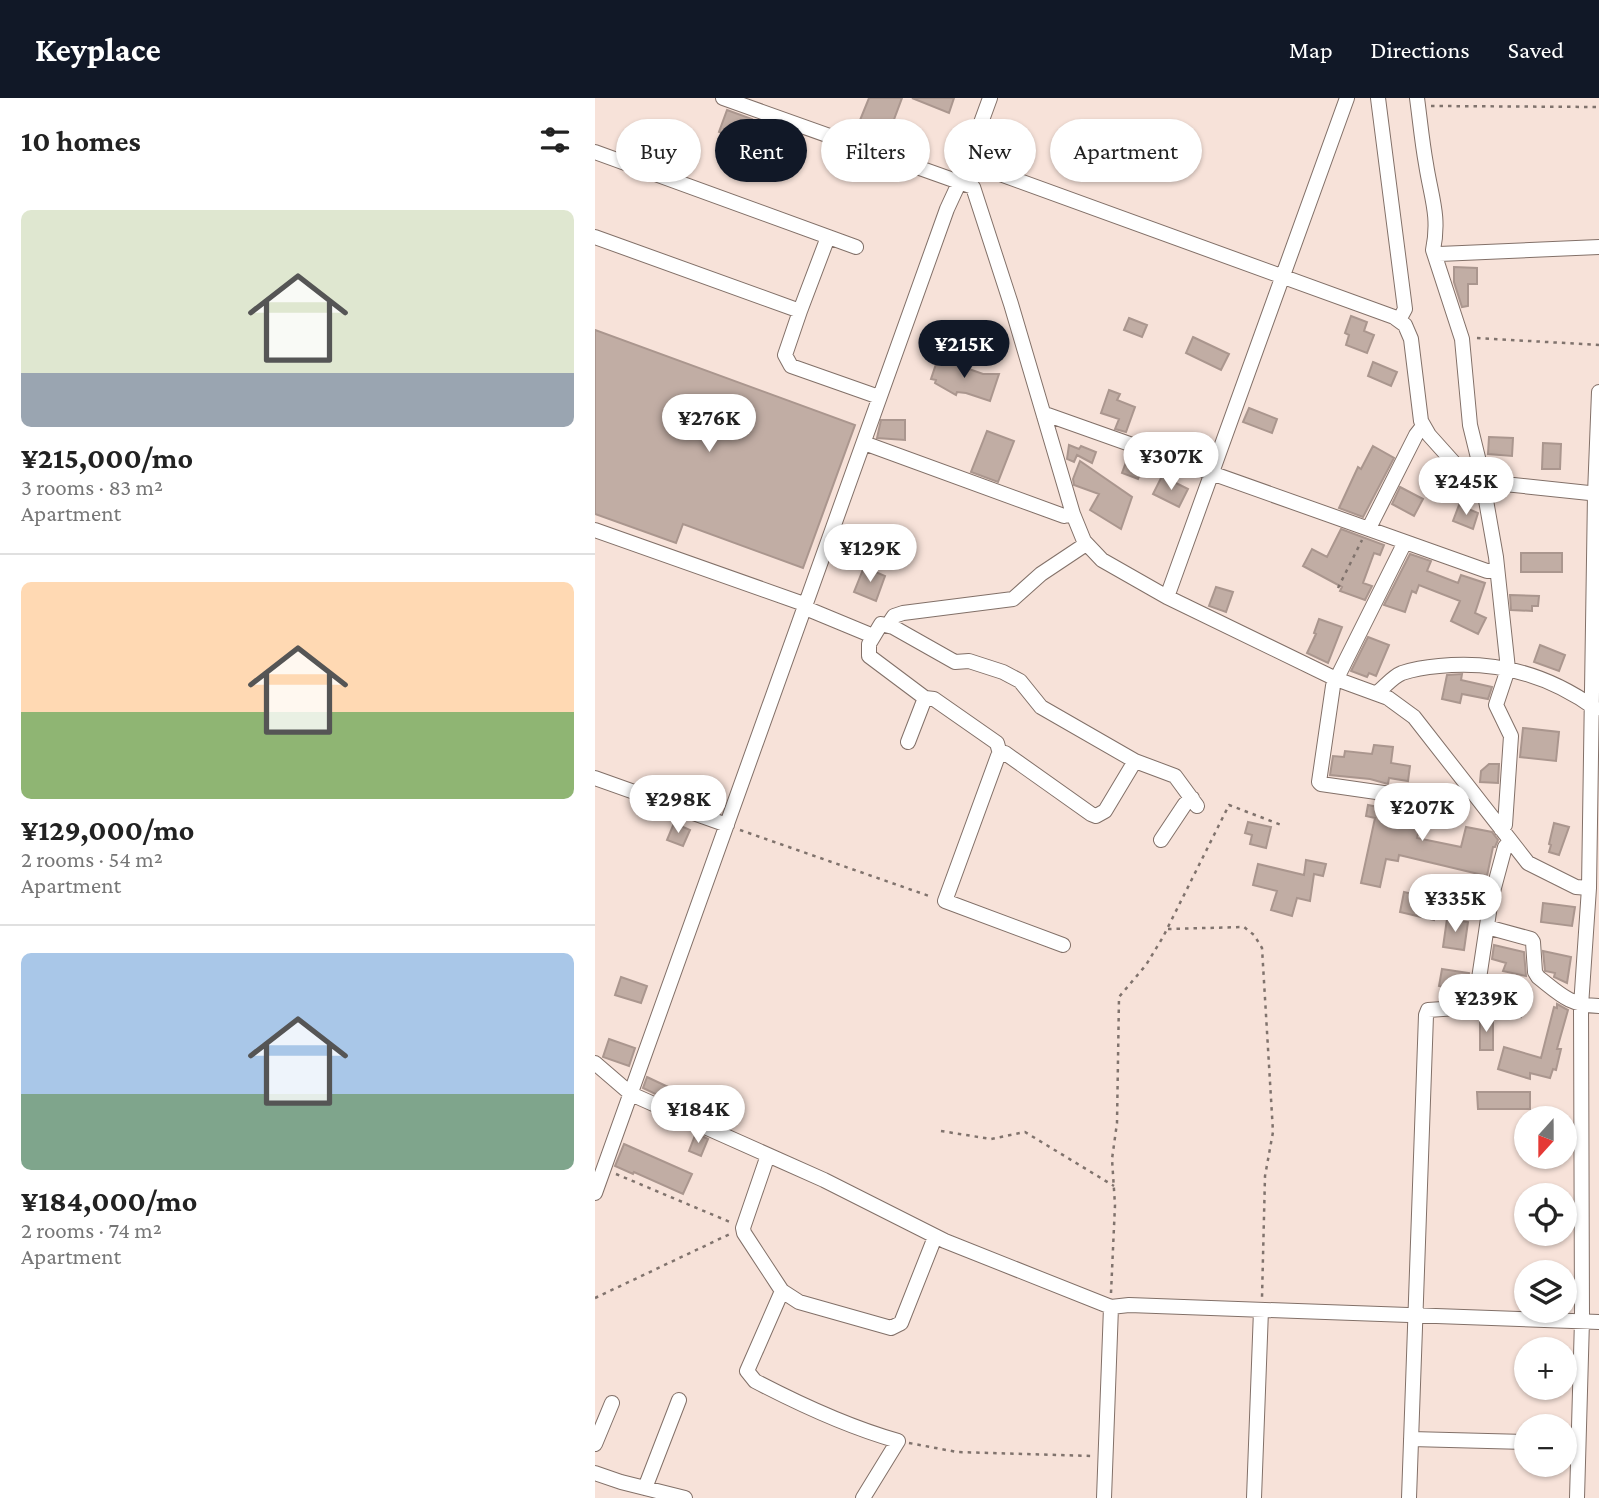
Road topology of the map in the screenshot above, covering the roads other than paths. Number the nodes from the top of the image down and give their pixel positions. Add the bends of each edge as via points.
1 (723, 98) edge
2 (989, 98) edge
3 (1346, 98) edge
4 (1378, 98) edge
5 (1421, 102) edge
6 (982, 119) edge
7 (595, 152) edge
8 (1023, 182) edge
9 (959, 183) junction
10 (595, 237) edge
11 (828, 237) junction
12 (856, 247) dead end
13 (1599, 247) edge
14 (1439, 254) dead end
15 (1284, 276) junction
16 (800, 311) junction
17 (1399, 320) junction
18 (1599, 392) edge
19 (879, 397) junction
20 (1044, 416) junction
21 (1423, 426) junction
22 (864, 443) junction
23 (1213, 474) junction
24 (1485, 482) junction
25 (1593, 491) edge
26 (1073, 514) junction
27 (1369, 528) junction
28 (595, 530) edge
29 (1405, 541) junction
30 (1086, 544) junction
31 (1497, 570) junction
32 (1167, 597) junction
33 (803, 606) junction
34 (888, 625) junction
35 (873, 636) junction
36 (1508, 669) junction
37 (1336, 679) junction
38 (1377, 693) junction
39 (925, 698) junction
40 (1595, 708) edge
41 (908, 742) dead end
42 (1000, 754) junction
43 (1139, 763) junction
44 (595, 778) edge
45 (1411, 797) dead end
46 (727, 825) junction
47 (1501, 829) junction
48 (1161, 839) dead end
49 (1510, 841) junction
50 (1589, 888) junction
51 (1487, 927) junction
52 (1063, 945) dead end
53 (1581, 1006) junction
54 (1599, 1006) edge
55 (595, 1063) edge
56 (631, 1094) junction
57 (768, 1155) junction
58 (595, 1193) edge
59 (935, 1237) junction
60 (782, 1291) junction
61 (1111, 1307) junction
62 (1261, 1310) junction
63 (1414, 1316) junction
64 (1582, 1320) junction
65 (1599, 1322) edge
66 (679, 1400) dead end
67 (612, 1403) dead end
68 (1574, 1414) edge
69 (1411, 1439) junction
70 (1514, 1442) edge
71 (595, 1444) edge
72 (595, 1473) edge
73 (1575, 1477) edge
74 (645, 1489) junction
75 (685, 1498) edge
76 (863, 1498) edge
77 (1104, 1498) edge
78 (1254, 1498) edge
79 (1409, 1498) edge
80 (1577, 1498) edge

1 - 9 street
2 - 6 street
3 - 15 street
4 - 17 street via 1405,309
5 - 25 street via 1435,206 1433,250 1462,339 1470,425 1483,474
7 - 11 street
8 - 15 street
9 - 19 street
9 - 20 street via 975,190
10 - 16 street
11 - 12 street
11 - 16 street
13 - 14 street
15 - 17 street
15 - 23 street
16 - 19 street via 785,355 791,366
17 - 21 street via 1411,339
18 - 25 street
19 - 22 street
20 - 23 street
20 - 26 street
21 - 24 street via 1464,474
21 - 27 street
22 - 26 street via 1063,516
22 - 33 street
23 - 27 street
23 - 32 street
24 - 25 street
24 - 31 street
25 - 40 street
26 - 30 street
27 - 29 street
28 - 33 street
29 - 31 street via 1487,571
29 - 37 street
30 - 32 street via 1102,560
30 - 34 street via 1013,599 903,613
31 - 36 street
32 - 37 street
33 - 35 street
33 - 46 street
34 - 35 street via 881,624
34 - 43 street via 955,662 969,661 1020,681 1041,706
35 - 39 street via 869,656
36 - 38 street via 1471,664 1413,670 1394,677
36 - 40 street via 1552,682
36 - 47 street via 1496,705 1511,736 1505,825
37 - 38 street
37 - 45 street via 1319,782
38 - 47 street via 1414,717
39 - 41 street
39 - 42 street via 934,699 997,743
40 - 50 street
42 - 43 street via 1005,753 1096,816 1105,811
42 - 52 street via 945,901
43 - 48 street via 1175,776 1194,802
44 - 46 street
46 - 56 street
47 - 49 street
49 - 50 street via 1533,867 1576,887
49 - 51 street via 1500,862
50 - 53 street
51 - 53 street via 1531,939 1538,977
51 - 63 street via 1475,1005 1428,1010 1426,1015
53 - 54 street
53 - 64 street
55 - 56 street
56 - 57 street
56 - 58 street
57 - 59 street
57 - 60 street via 743,1228
59 - 60 street via 896,1327 799,1301
59 - 61 street
60 - 76 street via 747,1371 755,1381 829,1417 898,1441
61 - 62 street
61 - 77 street
62 - 63 street
62 - 78 street
63 - 64 street
63 - 69 street
64 - 65 street
64 - 68 street
66 - 74 street
67 - 71 street
69 - 70 street
69 - 79 street
72 - 74 street
73 - 80 street
74 - 75 street

